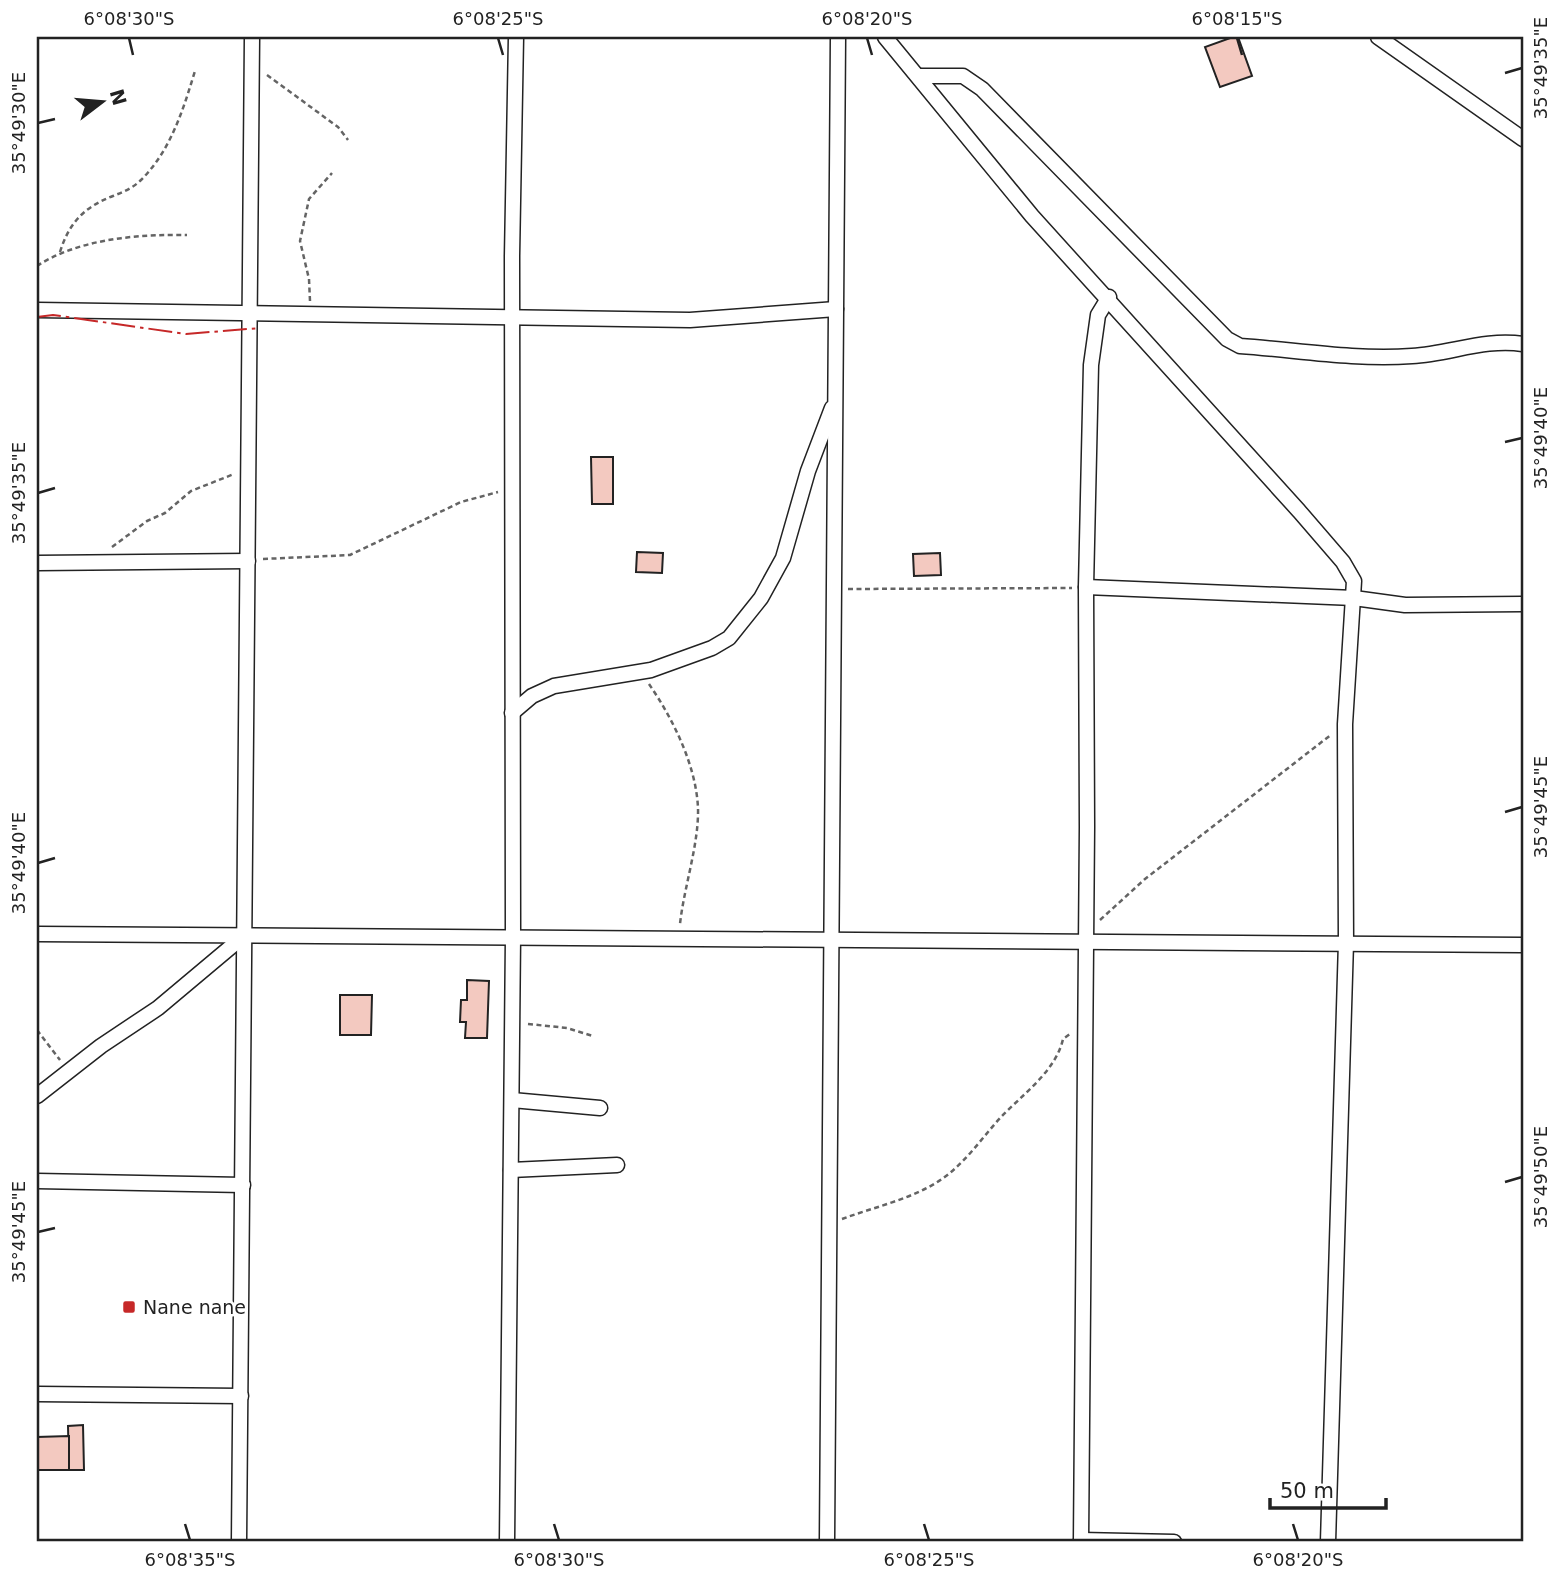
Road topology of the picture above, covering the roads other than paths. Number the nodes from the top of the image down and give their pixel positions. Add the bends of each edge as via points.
1 (252, 37) edge
2 (516, 37) edge
3 (838, 37) edge
4 (885, 37) edge
5 (1378, 37) edge
6 (919, 76) junction
7 (1523, 139) edge
8 (1109, 297) junction
9 (836, 309) junction
10 (37, 310) edge
11 (250, 314) junction
12 (512, 317) junction
13 (1523, 344) edge
14 (835, 402) junction
15 (248, 561) junction
16 (37, 563) edge
17 (1086, 587) junction
18 (1354, 598) junction
19 (1523, 604) edge
20 (512, 713) junction
21 (37, 934) edge
22 (245, 935) junction
23 (513, 937) junction
24 (1084, 938) junction
25 (831, 939) junction
26 (1346, 942) junction
27 (1523, 945) edge
28 (37, 1096) edge
29 (512, 1100) junction
30 (600, 1108) dead end
31 (617, 1166) dead end
32 (511, 1170) junction
33 (37, 1181) edge
34 (243, 1185) junction
35 (37, 1394) edge
36 (241, 1396) junction
37 (1081, 1541) edge
38 (239, 1542) edge
39 (507, 1542) edge
40 (827, 1542) edge
41 (1174, 1542) edge
42 (1328, 1542) edge

1 - 11 street
2 - 12 street
3 - 9 street
4 - 6 street
5 - 7 street
6 - 8 street via 1032,216
6 - 13 street via 963,76 982,89 1227,339 1240,346 1332,356 1400,356 1502,340
8 - 17 street via 1098,315 1091,365
8 - 18 street via 1343,562 1354,581
9 - 12 street via 690,320
9 - 14 street
10 - 11 street
11 - 12 street
11 - 15 street
12 - 20 street
14 - 20 street via 808,471 783,558 747,619 729,638 640,672 554,685
14 - 25 street
15 - 16 street
15 - 22 street
17 - 18 street
17 - 24 street
18 - 19 street via 1405,605
18 - 26 street via 1345,724
20 - 23 street
21 - 22 street
22 - 23 street
22 - 28 street via 158,1008
22 - 34 street
23 - 25 street
23 - 29 street
24 - 25 street
24 - 26 street
24 - 37 street
25 - 40 street
26 - 27 street
26 - 42 street
29 - 30 street
29 - 32 street
31 - 32 street
32 - 39 street
33 - 34 street
34 - 36 street
35 - 36 street
36 - 38 street
37 - 41 street

